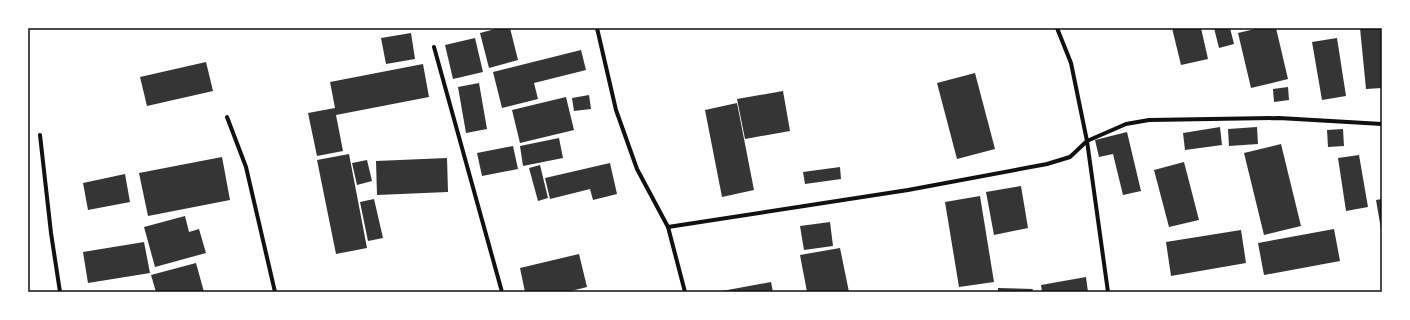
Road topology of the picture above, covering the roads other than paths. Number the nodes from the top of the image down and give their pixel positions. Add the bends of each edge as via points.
1 (597, 28) edge
2 (1057, 28) edge
3 (434, 47) dead end
4 (227, 116) dead end
5 (1382, 124) edge
6 (40, 135) dead end
7 (1087, 141) junction
8 (668, 227) junction
9 (60, 292) edge
10 (275, 292) edge
11 (502, 292) edge
12 (685, 292) edge
13 (1108, 292) edge

1 - 8 street via 618,117 637,169
2 - 7 street via 1071,63
3 - 11 street
4 - 10 street via 246,167
5 - 7 street via 1279,118 1149,120 1126,124
6 - 9 street
7 - 8 street via 1070,158 1047,164 908,190
7 - 13 street
8 - 12 street

